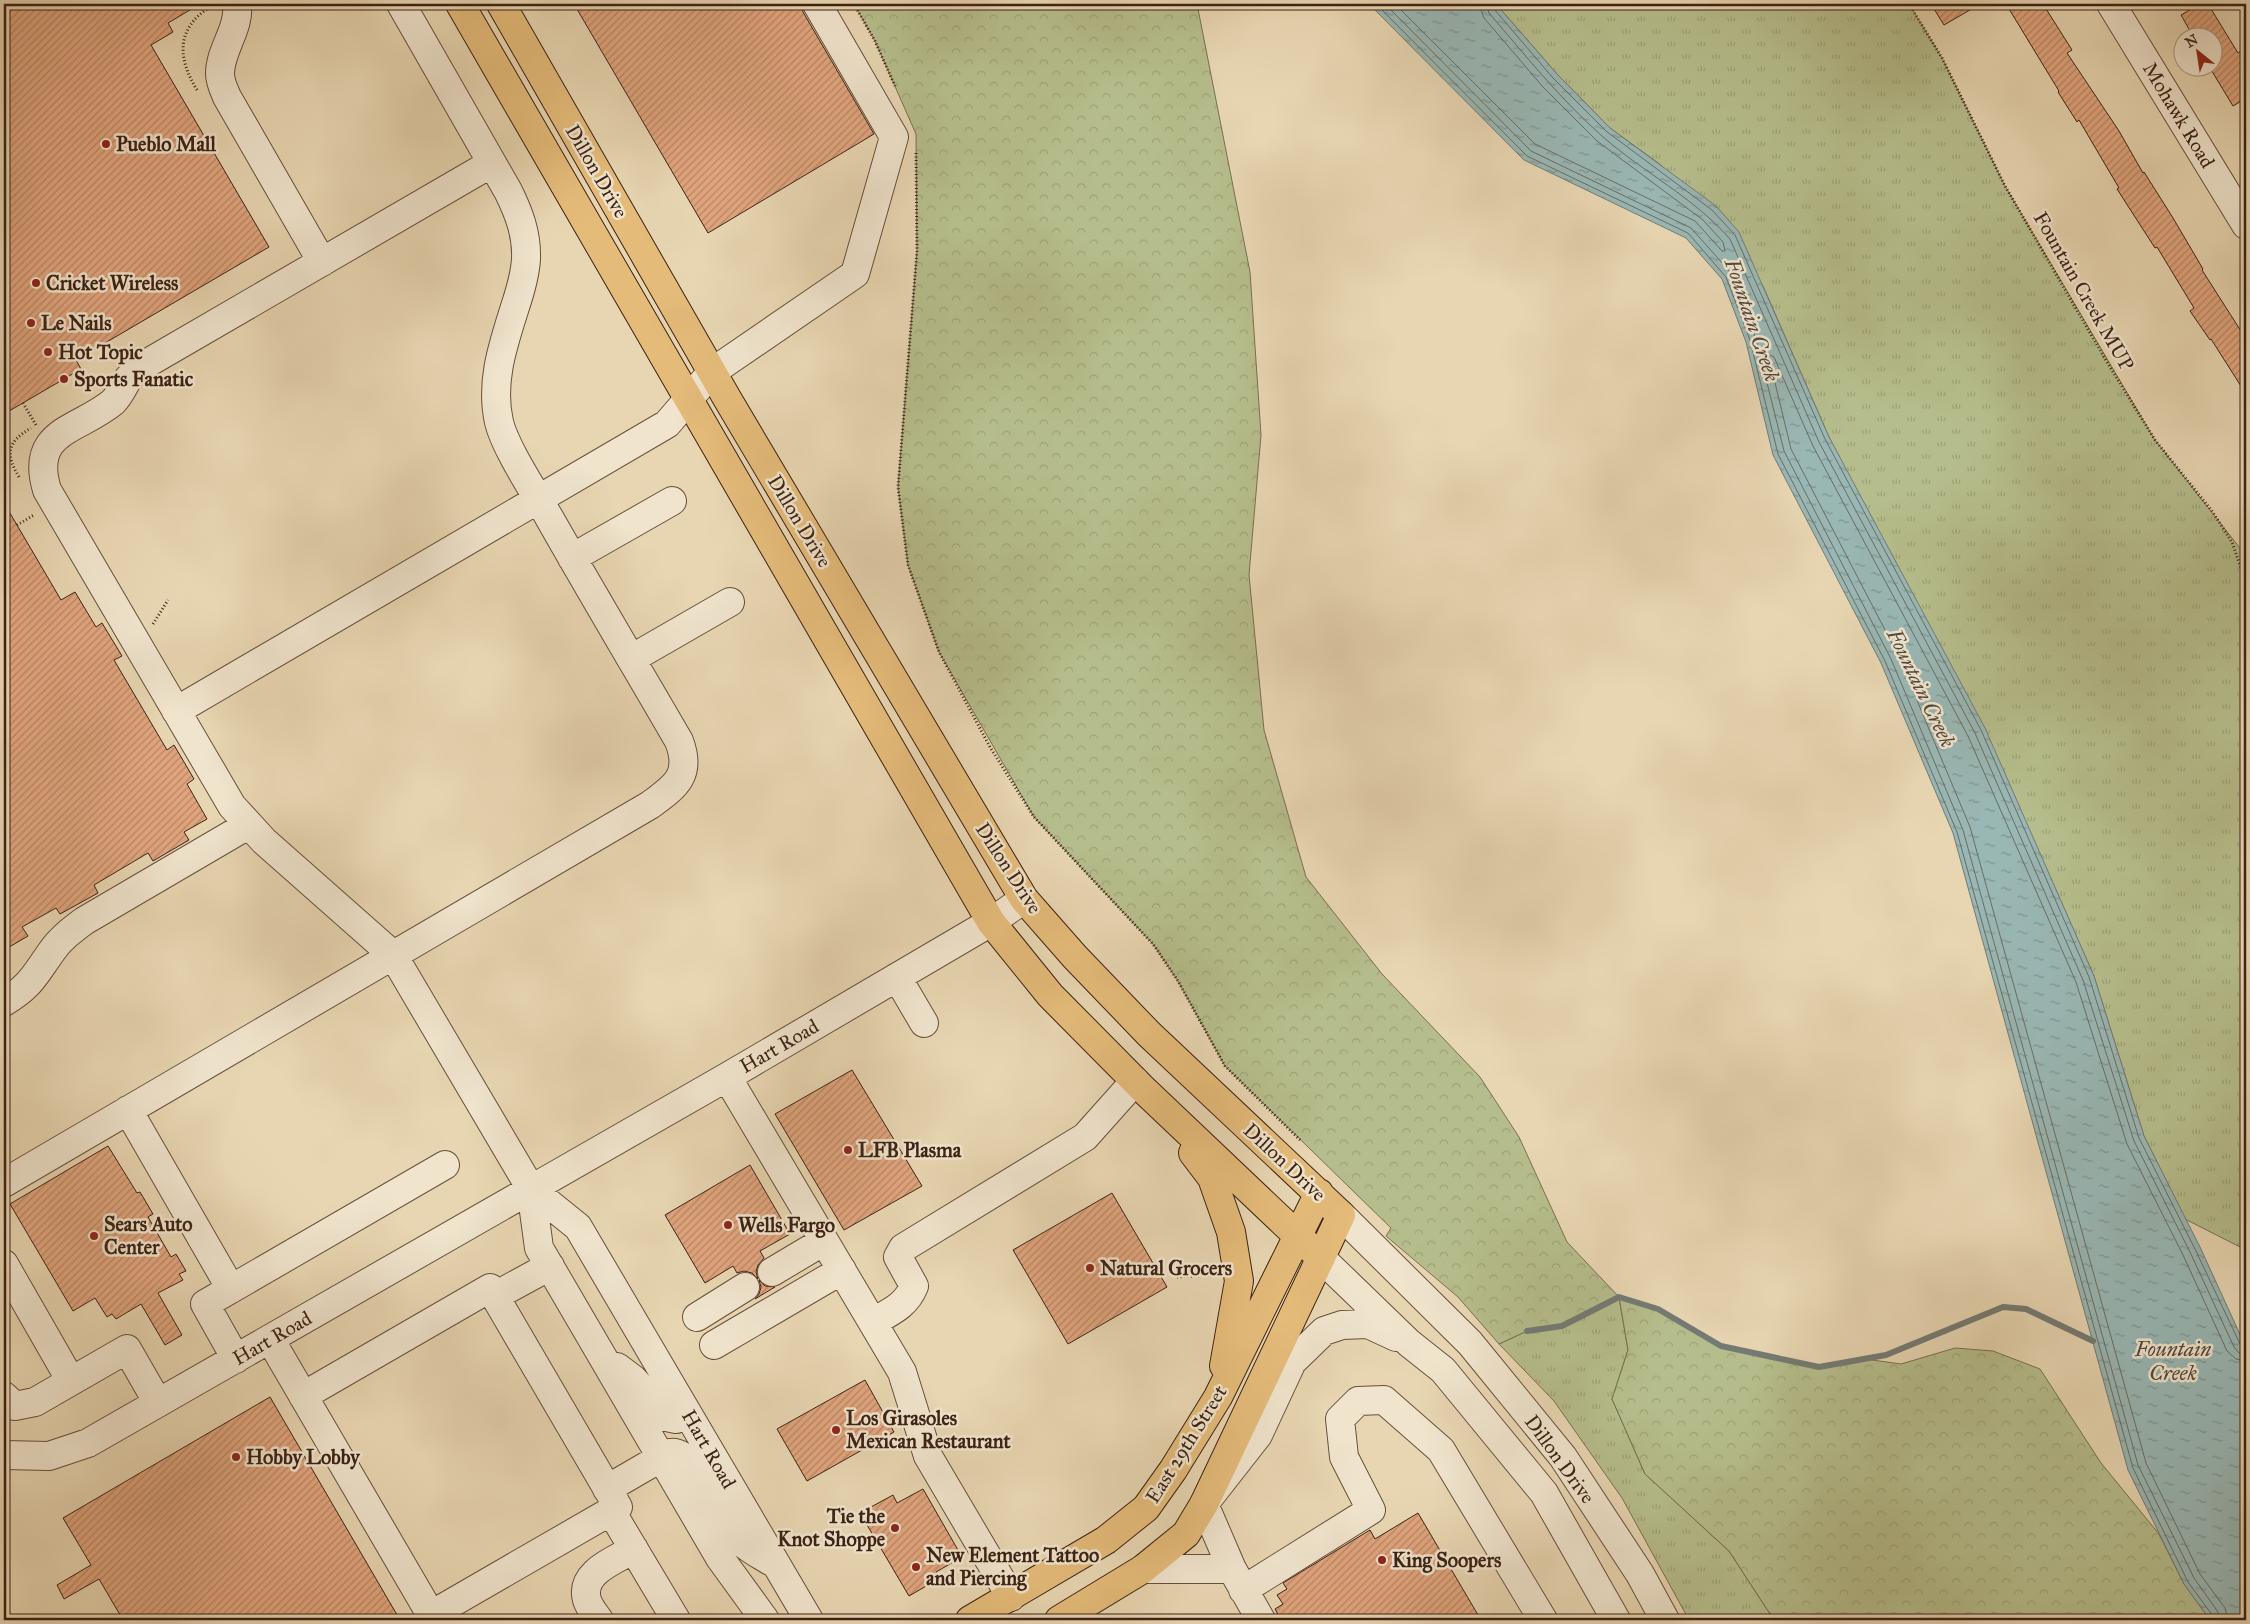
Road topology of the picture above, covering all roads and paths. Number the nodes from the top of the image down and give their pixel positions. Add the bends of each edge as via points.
1 (208, 4) edge
2 (237, 4) edge
3 (401, 4) edge
4 (460, 4) edge
5 (501, 4) edge
6 (817, 4) edge
7 (854, 4) edge
8 (1908, 4) edge
9 (2111, 4) edge
10 (898, 92) dead end
11 (202, 99) dead end
12 (916, 144) dead end
13 (492, 163) junction
14 (2246, 225) edge
15 (322, 262) junction
16 (712, 372) junction
17 (689, 397) junction
18 (44, 420) dead end
19 (20, 480) dead end
20 (538, 499) junction
21 (672, 501) dead end
22 (572, 558) junction
23 (2246, 583) edge
24 (168, 600) dead end
25 (730, 602) dead end
26 (150, 629) dead end
27 (631, 659) junction
28 (176, 711) junction
29 (248, 825) junction
30 (1024, 899) junction
31 (991, 922) junction
32 (393, 955) junction
33 (897, 977) junction
34 (4, 1002) edge
35 (924, 1023) dead end
36 (727, 1077) junction
37 (1140, 1086) junction
38 (128, 1110) junction
39 (1308, 1148) dead end
40 (444, 1165) dead end
41 (4, 1183) edge
42 (531, 1190) junction
43 (1319, 1193) junction
44 (1341, 1215) junction
45 (1297, 1237) junction
46 (824, 1241) junction
47 (1321, 1258) junction
48 (4, 1264) edge
49 (550, 1266) junction
50 (1210, 1268) dead end
51 (842, 1270) junction
52 (772, 1272) dead end
53 (1177, 1277) dead end
54 (746, 1287) dead end
55 (232, 1288) junction
56 (495, 1296) junction
57 (697, 1316) dead end
58 (873, 1322) junction
59 (270, 1339) junction
60 (1409, 1343) junction
61 (714, 1346) dead end
62 (600, 1354) junction
63 (236, 1359) junction
64 (71, 1381) junction
65 (4, 1396) edge
66 (303, 1396) junction
67 (1218, 1397) junction
68 (158, 1404) junction
69 (687, 1413) junction
70 (4, 1455) edge
71 (661, 1457) junction
72 (609, 1500) junction
73 (1204, 1504) junction
74 (634, 1549) junction
75 (777, 1566) junction
76 (1143, 1569) junction
77 (1238, 1579) junction
78 (1011, 1597) junction
79 (432, 1618) edge
80 (599, 1620) edge
81 (676, 1620) edge
82 (764, 1620) edge
83 (809, 1620) edge
84 (970, 1620) edge
85 (1059, 1620) edge
86 (1261, 1620) edge
87 (1543, 1620) edge
88 (1616, 1620) edge
89 (1664, 1620) edge

1 - 11 path via 210,7 187,30 182,52 186,73
2 - 15 street via 237,24 220,74 222,85
3 - 13 street
4 - 17 main road, Dillon Drive
5 - 16 main road, Dillon Drive
6 - 16 street via 894,136 855,274
7 - 10 path
8 - 23 path, Fountain Creek MUP via 1942,58 2005,186 2107,362 2155,440 2227,534
9 - 14 street, Mohawk Road
12 - 39 path via 917,251 898,487 908,565 939,652 990,747 1034,816 1153,944 1178,981 1225,1066
13 - 15 street
13 - 20 street via 519,213 525,235 526,259 522,286 500,355 496,400 500,424
15 - 28 street via 139,368 128,378 115,400 65,430 46,449 43,469 47,490
16 - 17 street
16 - 30 main road, Dillon Drive
17 - 20 street via 667,424
17 - 31 main road, Dillon Drive
18 - 19 path via 20,434 12,445 11,464
20 - 22 street
20 - 28 street
21 - 22 street
22 - 27 street
24 - 26 path
25 - 27 street
27 - 32 street via 679,742 684,755 684,770 678,780 650,805
28 - 29 street via 232,806
29 - 32 street
29 - 34 street via 84,921 52,950 29,985
30 - 31 street, Hart Road
30 - 43 main road, Dillon Drive via 1149,1034
31 - 33 street, Hart Road
31 - 37 main road, Dillon Drive via 1050,996
32 - 38 street
32 - 42 street
33 - 35 street
33 - 36 street, Hart Road
36 - 42 street, Hart Road
36 - 46 street
37 - 45 main road, Dillon Drive
37 - 58 street via 1085,1137 903,1248 898,1257 914,1286 910,1297
37 - 67 main road via 1212,1178 1231,1232 1239,1281
38 - 41 street
38 - 55 street
40 - 55 street
42 - 49 street via 540,1248
42 - 59 street, Hart Road
42 - 69 street, Hart Road via 578,1227
43 - 44 main road, Dillon Drive
43 - 45 main road, East 29th Street
44 - 47 main road, East 29th Street
44 - 89 street, Dillon Drive via 1470,1343 1562,1457 1640,1574
45 - 47 main road, Dillon Drive
45 - 67 main road, East 29th Street
46 - 51 street
46 - 52 street
47 - 60 street, Dillon Drive
47 - 73 main road, East 29th Street
48 - 64 street
49 - 56 street
49 - 62 street
50 - 53 path via 1211,1275
51 - 58 street
51 - 61 street
54 - 57 street
55 - 63 street via 205,1304
56 - 66 street via 490,1288
56 - 72 street
58 - 78 street via 902,1372 928,1456
59 - 63 street, Hart Road
59 - 66 street
60 - 73 street via 1368,1324 1342,1325 1324,1331 1292,1362 1258,1435
60 - 88 street, Dillon Drive via 1443,1370 1544,1492
62 - 69 street via 633,1379 662,1416 676,1419
62 - 71 street
63 - 68 street, Hart Road
64 - 65 street via 35,1402 14,1406
64 - 68 street via 127,1349
66 - 79 street
67 - 78 main road, East 29th Street via 1146,1508 1106,1540
68 - 70 street, Hart Road via 88,1443 49,1456
69 - 75 street, Hart Road
71 - 72 street
71 - 75 street via 675,1452 688,1459 736,1538
71 - 82 street via 720,1558
72 - 74 street
72 - 79 street
73 - 76 main road, East 29th Street via 1186,1534
73 - 77 street
74 - 80 street via 589,1578 587,1600
74 - 81 street
75 - 83 street, Hart Road
76 - 77 street
76 - 85 main road, East 29th Street
77 - 86 street
77 - 87 street via 1371,1510 1344,1457 1340,1419 1358,1401 1384,1400 1441,1450
78 - 84 main road, East 29th Street

